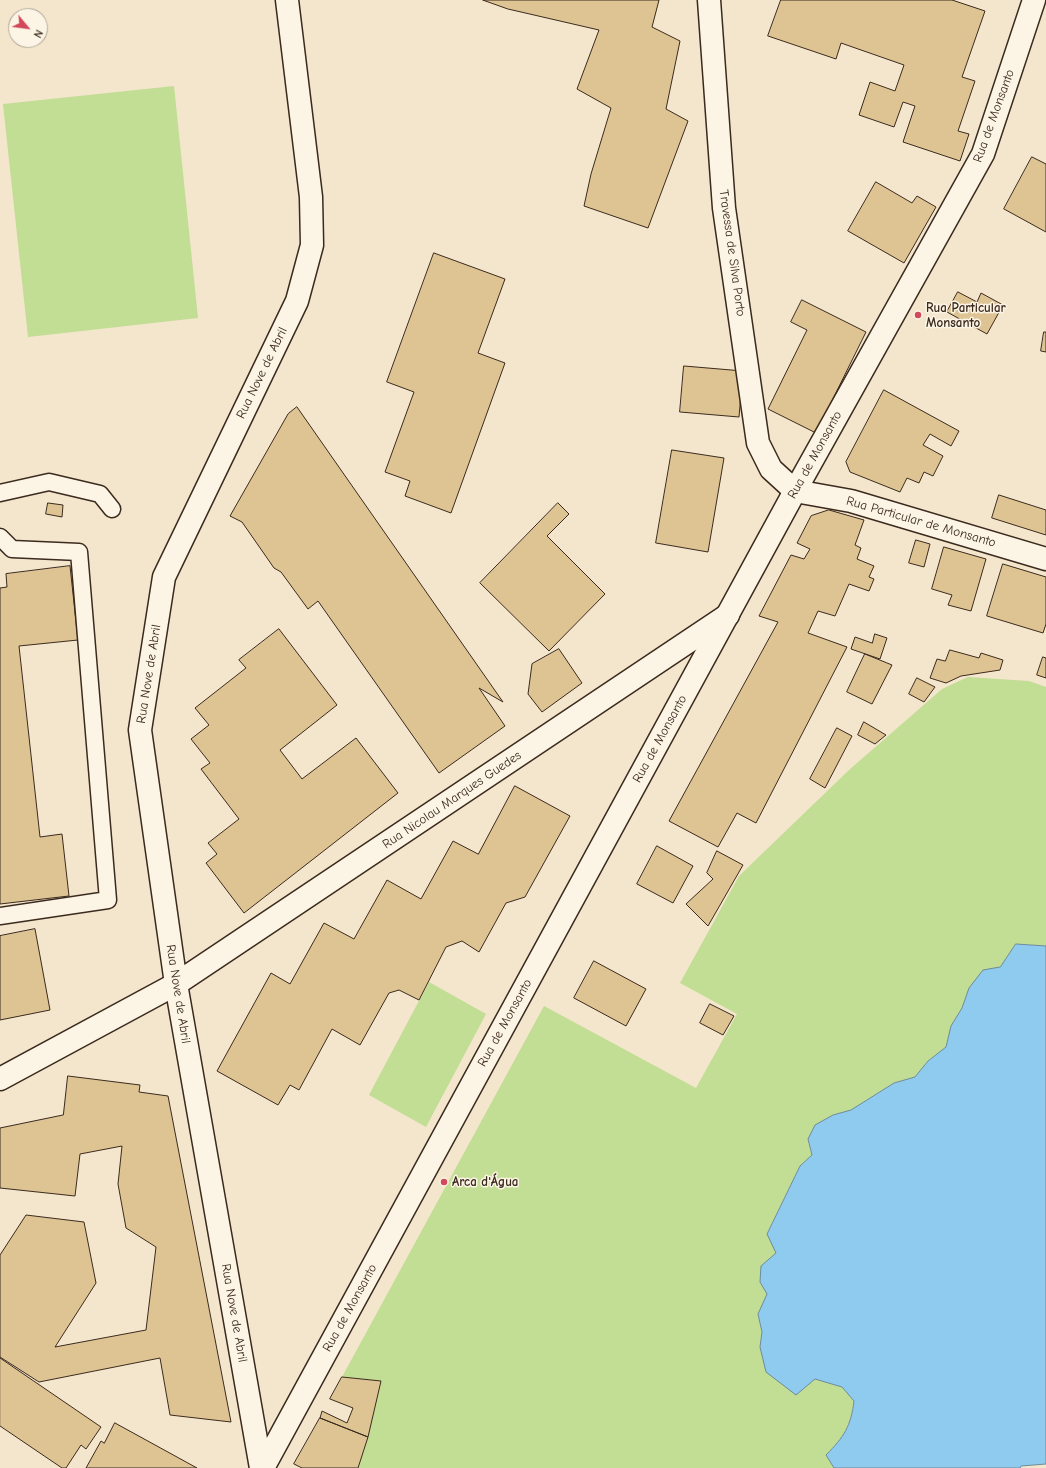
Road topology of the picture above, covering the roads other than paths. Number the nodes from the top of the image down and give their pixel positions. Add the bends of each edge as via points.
1 (287, 0) edge
2 (709, 0) edge
3 (1034, 0) edge
4 (795, 491) junction
5 (0, 494) edge
6 (112, 509) dead end
7 (0, 537) edge
8 (1046, 559) edge
9 (728, 615) junction
10 (0, 916) edge
11 (176, 984) junction
12 (0, 1079) edge
13 (262, 1468) edge

1 - 11 street, Rua Nove de Abril via 312,196 312,245 297,301 164,577 140,730
2 - 4 street, Travessa de Silva Porto via 724,208 758,443 771,468
3 - 4 street, Rua de Monsanto via 983,154
4 - 8 street, Rua Particular de Monsanto via 851,501
4 - 9 street, Rua de Monsanto
5 - 6 lane via 49,482 100,494
7 - 10 lane via 12,549 79,552 108,900
9 - 11 street, Rua Nicolau Marques Guedes
9 - 13 street, Rua de Monsanto
11 - 12 street, Rua Nicolau Marques Guedes
11 - 13 street, Rua Nove de Abril

